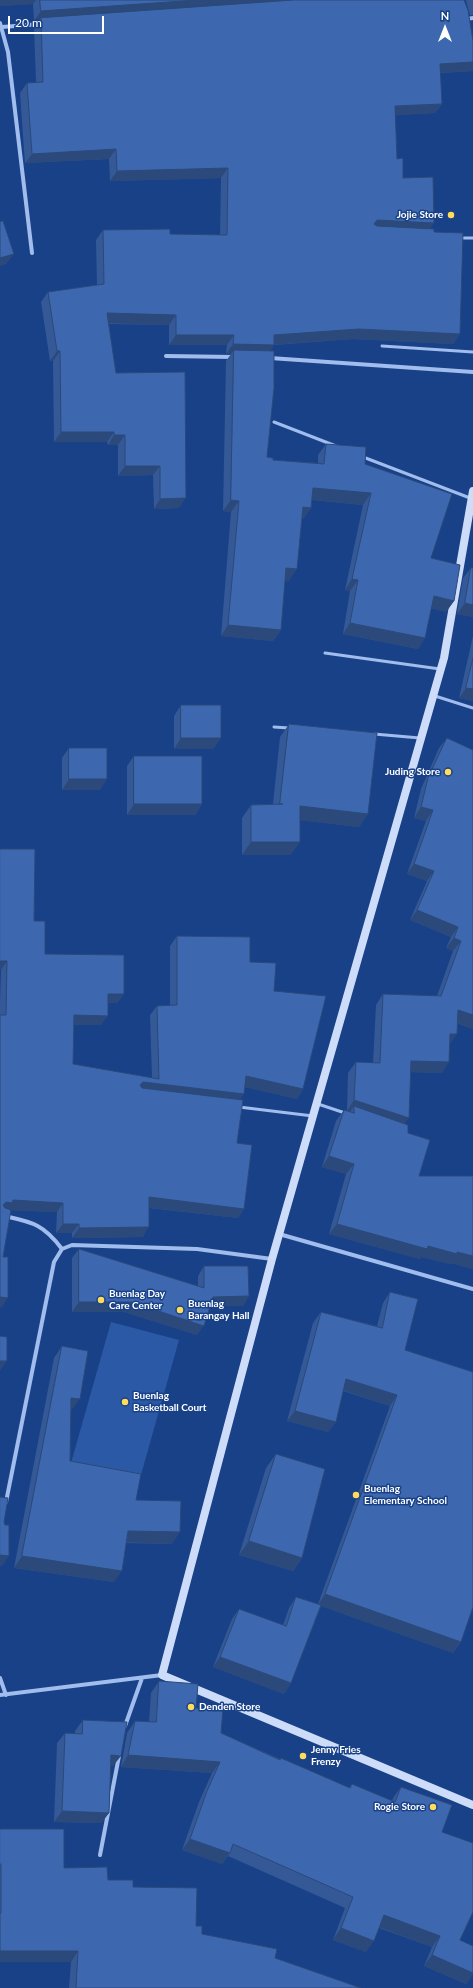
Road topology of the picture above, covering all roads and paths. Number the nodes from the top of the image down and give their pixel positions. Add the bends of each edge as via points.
1 (50, 24) edge
2 (1, 25) edge
3 (457, 238) edge
4 (473, 238) edge
5 (32, 253) dead end
6 (382, 346) dead end
7 (473, 352) edge
8 (166, 356) dead end
9 (238, 357) edge
10 (266, 358) edge
11 (473, 372) edge
12 (274, 422) edge
13 (340, 448) edge
14 (362, 456) edge
15 (472, 495) edge
16 (324, 652) dead end
17 (441, 669) junction
18 (433, 696) junction
19 (473, 708) edge
20 (274, 727) dead end
21 (298, 729) edge
22 (367, 734) edge
23 (421, 738) junction
24 (316, 1104) junction
25 (236, 1107) edge
26 (346, 1114) edge
27 (313, 1116) junction
28 (0, 1215) edge
29 (279, 1234) junction
30 (62, 1249) junction
31 (272, 1259) junction
32 (473, 1289) edge
33 (5, 1509) edge
34 (162, 1675) junction
35 (0, 1678) edge
36 (142, 1678) junction
37 (0, 1695) edge
38 (6, 1696) junction
39 (124, 1730) edge
40 (119, 1754) edge
41 (473, 1805) edge
42 (100, 1855) dead end

1 - 2 street
2 - 5 street via 8,52
3 - 4 lane
6 - 7 lane
8 - 9 street
10 - 11 street
12 - 13 lane
14 - 15 lane
15 - 17 street
16 - 17 lane
17 - 18 street
18 - 19 lane
18 - 23 street
20 - 21 lane
22 - 23 lane
23 - 24 street
24 - 26 lane
24 - 27 street
25 - 27 lane
27 - 29 street
28 - 30 street via 34,1223 51,1234
29 - 31 street
29 - 32 street
30 - 31 street via 72,1245 197,1249
30 - 33 street via 54,1262
31 - 34 street
34 - 36 street
34 - 41 street
35 - 38 street
36 - 38 street
36 - 39 street
37 - 38 street
40 - 42 street

